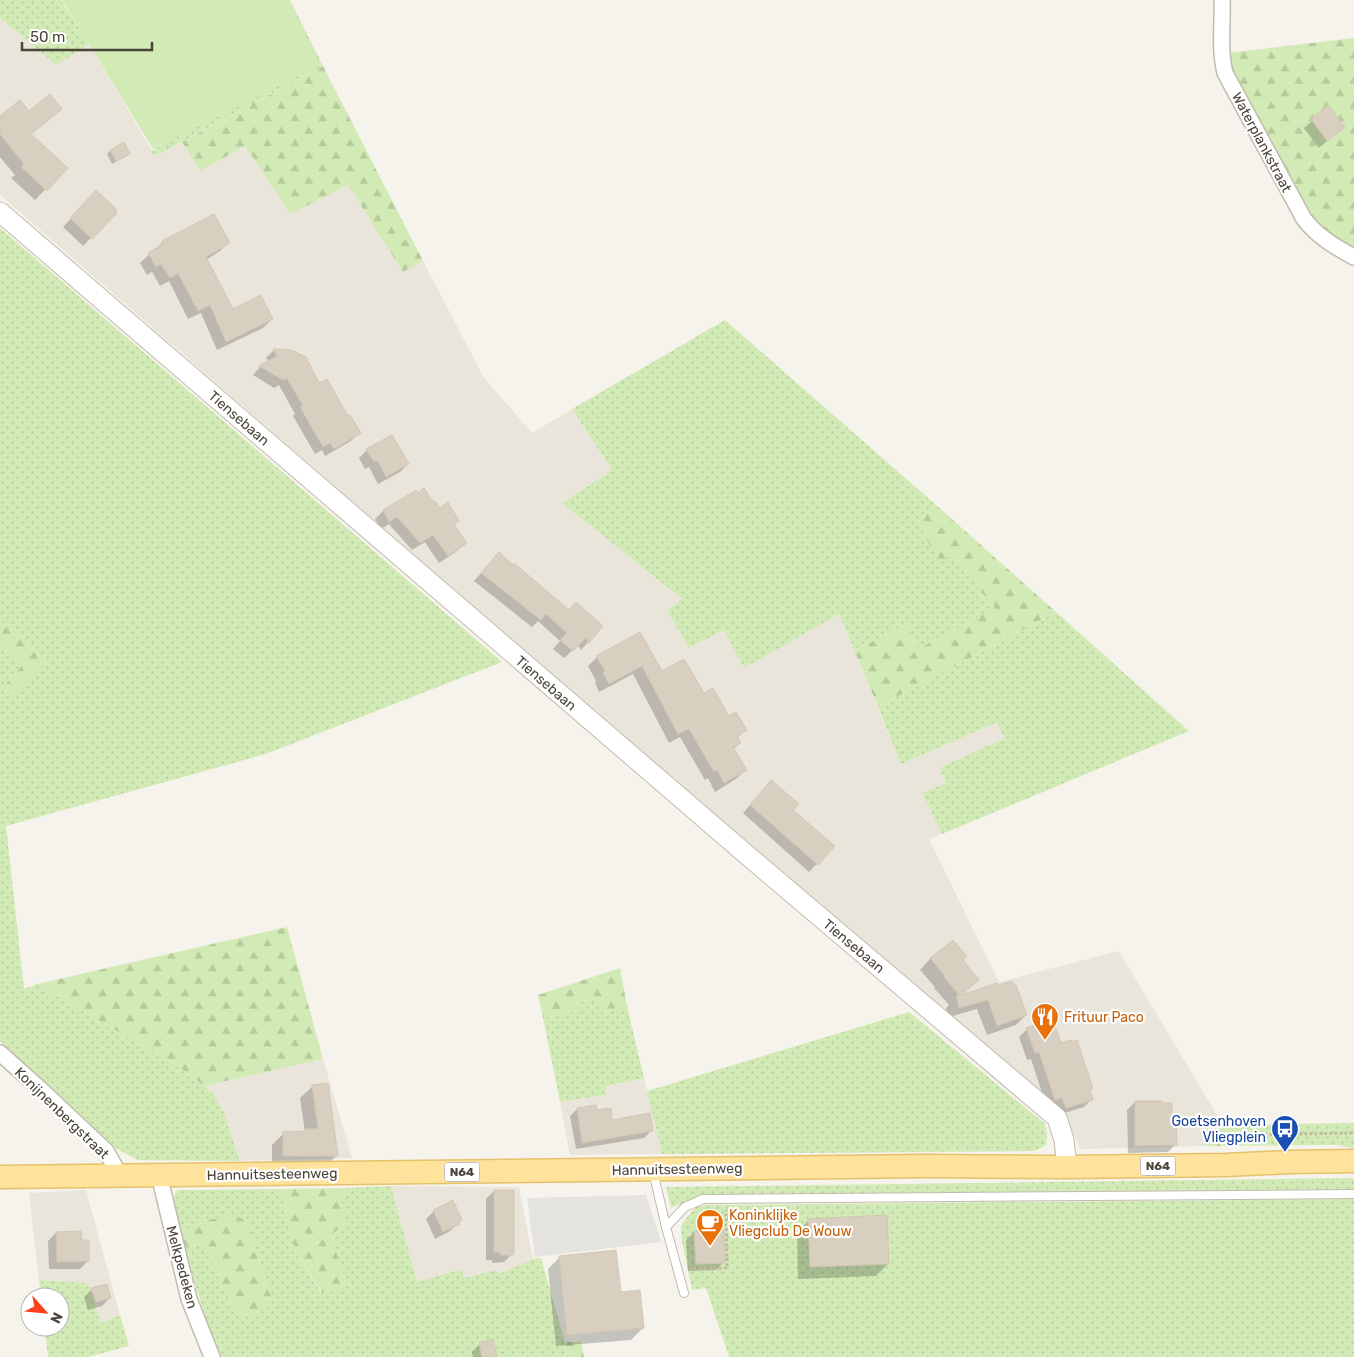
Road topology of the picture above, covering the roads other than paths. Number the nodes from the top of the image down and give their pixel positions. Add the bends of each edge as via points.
1 (1222, 0) edge
2 (0, 212) edge
3 (1354, 257) edge
4 (0, 1053) edge
5 (1354, 1161) edge
6 (1067, 1167) junction
7 (653, 1169) junction
8 (159, 1175) junction
9 (120, 1176) junction
10 (0, 1177) edge
11 (1354, 1194) edge
12 (666, 1228) junction
13 (684, 1293) dead end
14 (212, 1357) edge

1 - 3 street, Waterplankstraat via 1225,73 1304,219 1320,236
2 - 6 street, Tiensebaan via 1056,1118 1064,1140
4 - 9 street, Konijnenbergstraat via 106,1151
5 - 6 main road, Hannuitsesteenweg / N64
6 - 7 main road, Hannuitsesteenweg / N64
7 - 8 main road, Hannuitsesteenweg / N64
7 - 12 lane
8 - 9 main road, Hannuitsesteenweg / N64
8 - 14 street, Melkpedeken via 189,1299
9 - 10 main road, Hannuitsesteenweg / N64
11 - 12 lane via 703,1199 685,1207
12 - 13 lane

